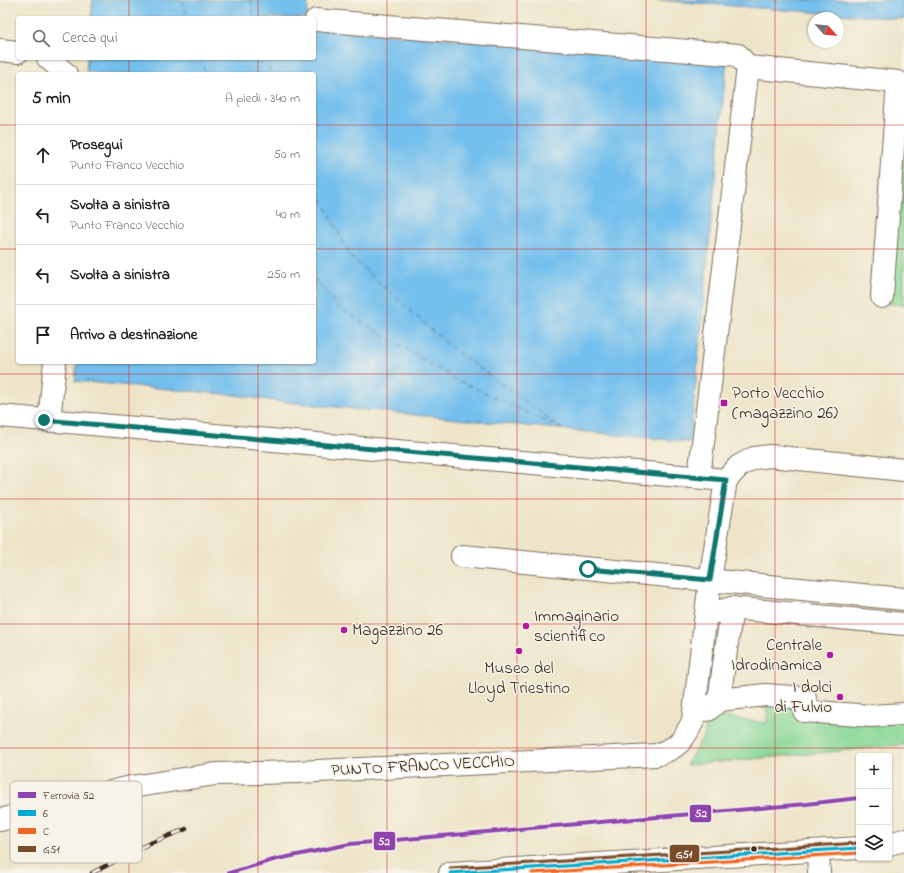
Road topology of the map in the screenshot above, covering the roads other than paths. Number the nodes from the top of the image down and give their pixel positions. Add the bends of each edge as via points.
1 (316, 20) dead end
2 (0, 50) edge
3 (16, 52) edge
4 (50, 60) edge
5 (748, 67) junction
6 (64, 72) edge
7 (882, 297) dead end
8 (56, 364) edge
9 (0, 416) edge
10 (49, 421) junction
11 (904, 470) edge
12 (699, 478) junction
13 (726, 480) junction
14 (462, 556) dead end
15 (710, 580) junction
16 (904, 599) edge
17 (904, 624) edge
18 (719, 700) junction
19 (702, 714) dead end
20 (904, 714) edge
21 (142, 785) edge
22 (10, 817) edge
23 (0, 820) edge
24 (904, 840) edge
25 (892, 843) edge
26 (856, 848) edge
27 (818, 851) junction
28 (450, 873) edge
29 (819, 873) edge

1 - 5 street via 738,55
2 - 3 street
4 - 6 street
5 - 7 street via 898,82
5 - 12 street
8 - 10 street
9 - 10 street
10 - 12 street
11 - 13 street via 770,456 754,458 739,466
12 - 13 street
13 - 15 street, PUNTO FRANCO VECCHIO
14 - 15 street
15 - 16 street
15 - 21 street, PUNTO FRANCO VECCHIO via 693,722 685,738 676,746 656,755 216,774
17 - 18 street via 724,610
18 - 19 street
18 - 20 street via 766,695 805,698 804,711 871,716
22 - 23 street, PUNTO FRANCO VECCHIO
24 - 25 street
26 - 27 street
27 - 28 street
27 - 29 street

